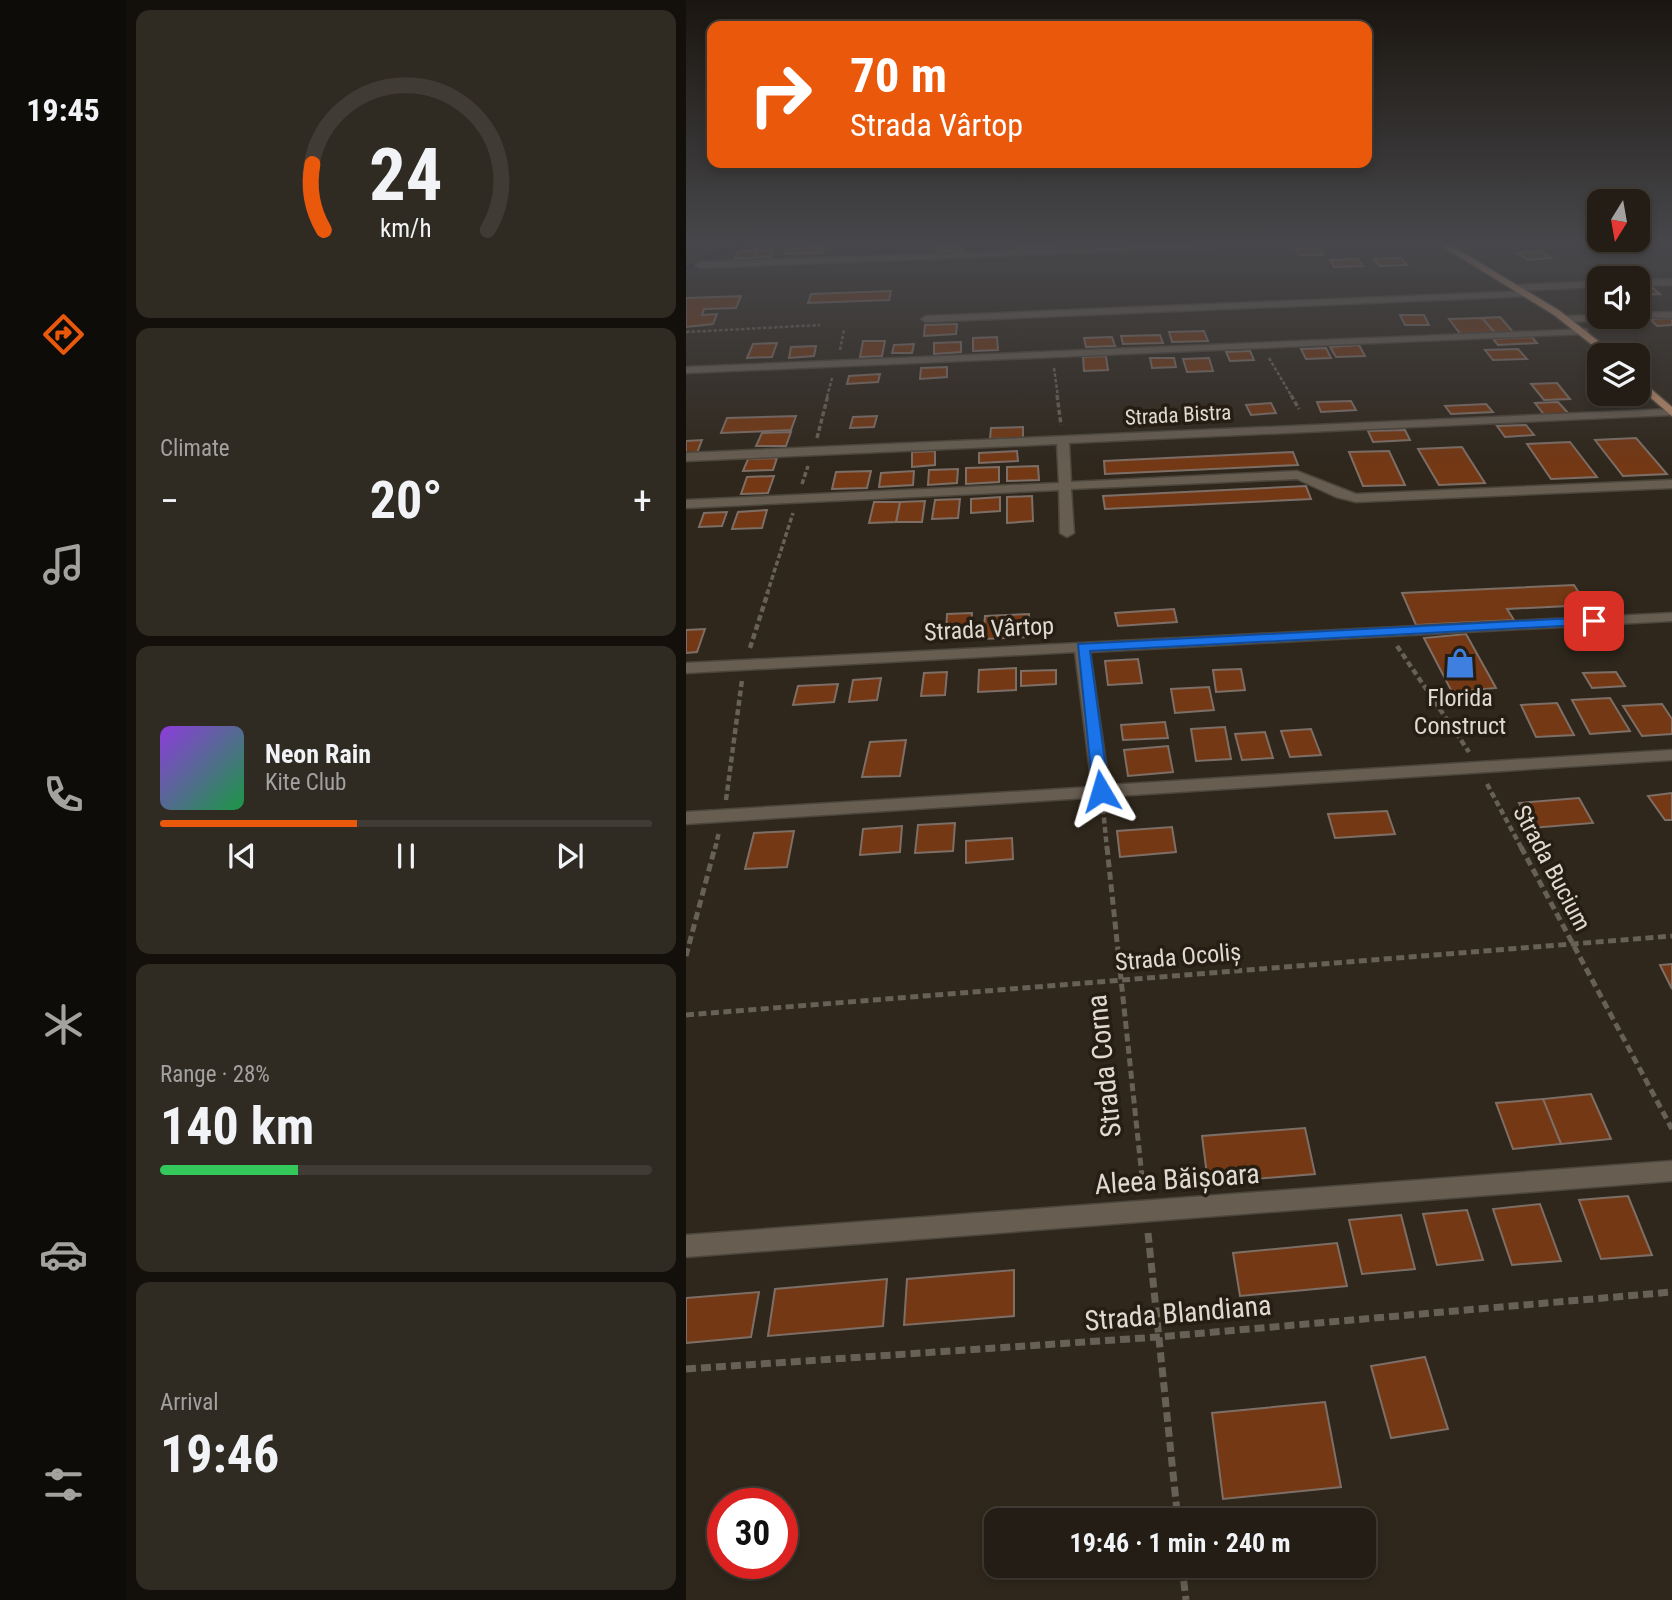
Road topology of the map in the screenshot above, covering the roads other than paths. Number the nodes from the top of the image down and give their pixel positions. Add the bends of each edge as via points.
1 (958, 318) edge
2 (1587, 318) edge
3 (926, 319) dead end
4 (1565, 319) joint
5 (1583, 331) junction
6 (1597, 343) edge
7 (686, 370) edge
8 (1650, 392) edge
9 (1672, 412) edge
10 (1062, 440) junction
11 (686, 457) edge
12 (1672, 484) edge
13 (1065, 487) junction
14 (686, 505) edge
15 (1067, 533) dead end
16 (1672, 617) edge
17 (1082, 647) junction
18 (686, 667) edge
19 (1672, 755) edge
20 (1101, 791) junction
21 (686, 818) edge
22 (1672, 1171) edge
23 (686, 1246) edge

1 - 3 street
2 - 4 street
4 - 5 main road
5 - 6 main road
5 - 7 street
8 - 9 main road
9 - 10 street, Strada Bistra
10 - 11 street, Strada Bistra
10 - 13 street
12 - 13 street via 1356,498 1345,498 1310,477 1297,475
13 - 14 street
13 - 15 street
16 - 17 street, Strada Vârtop
17 - 18 street, Strada Vârtop
17 - 20 street
19 - 20 street
20 - 21 street
22 - 23 street, Aleea Băișoara

